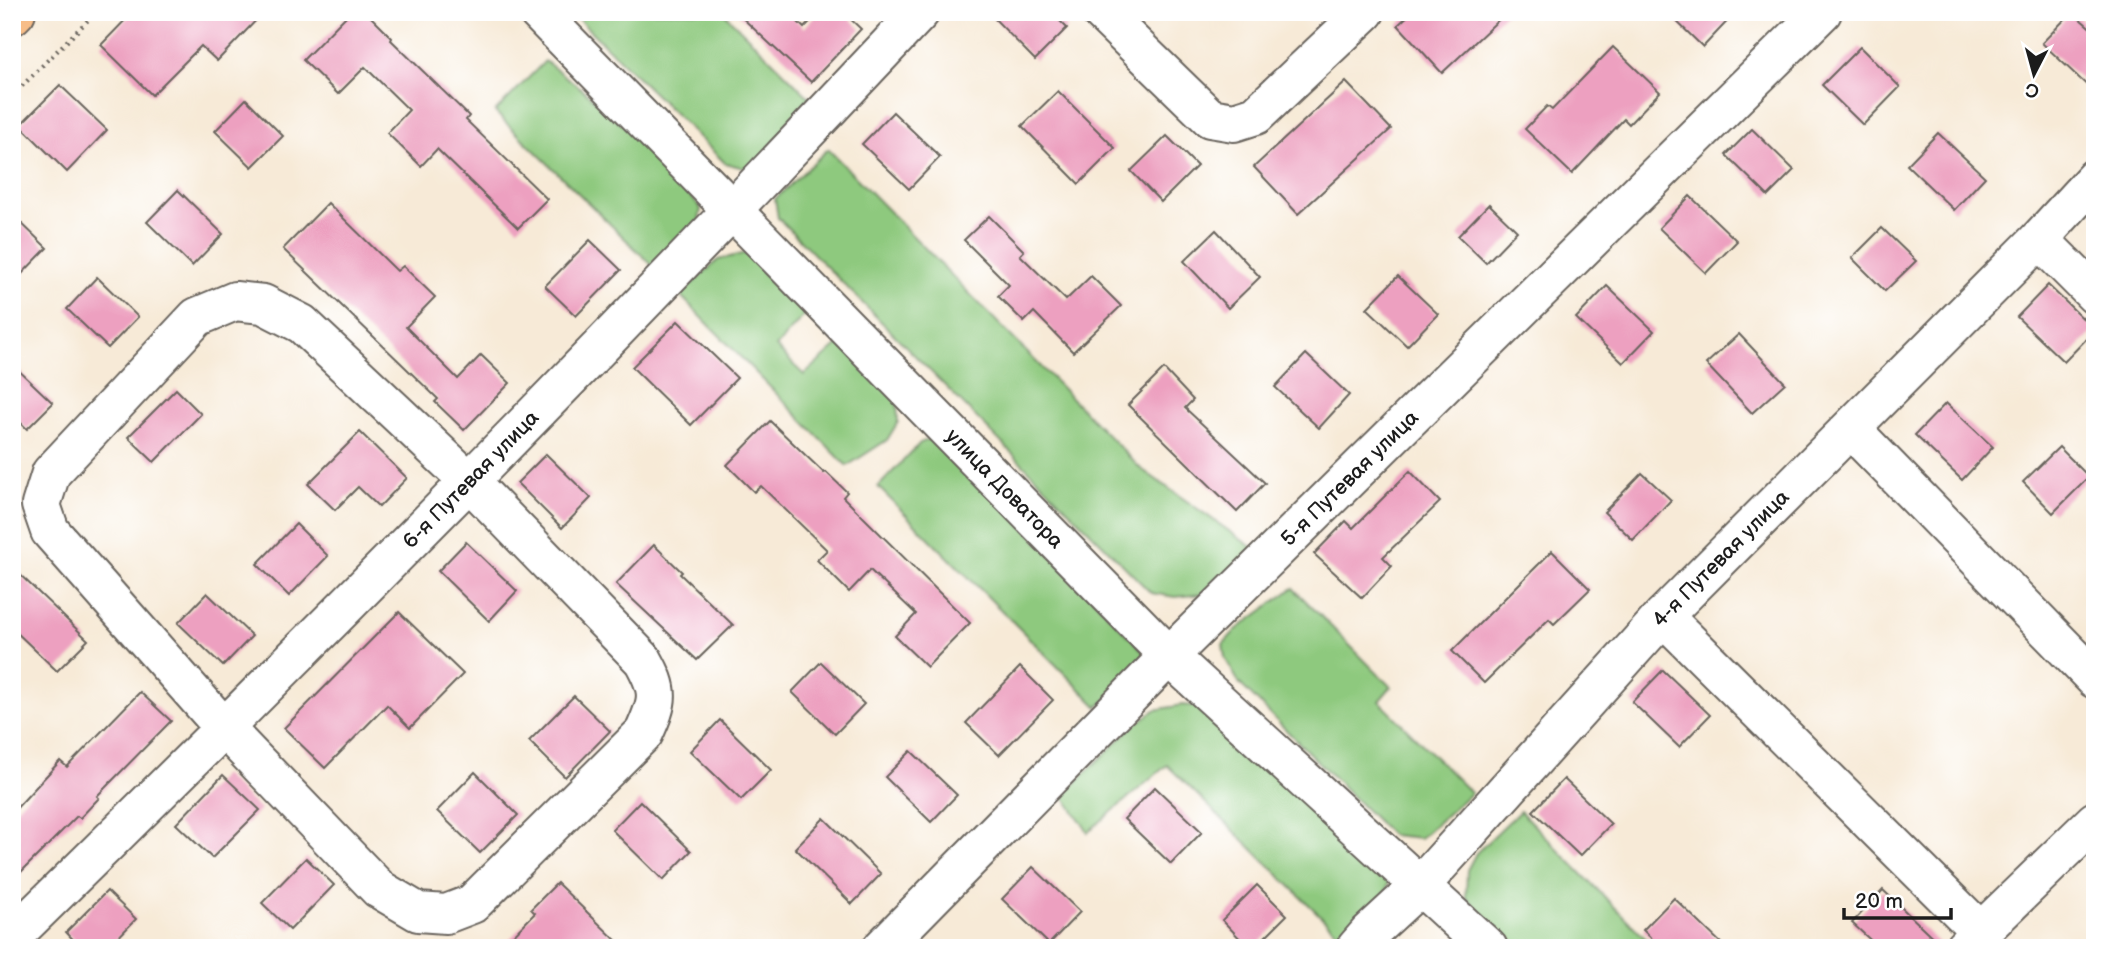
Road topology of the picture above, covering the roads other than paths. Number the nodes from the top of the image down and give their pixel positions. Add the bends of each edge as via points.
1 (16, 12) edge
2 (538, 12) edge
3 (920, 12) edge
4 (1101, 12) edge
5 (1365, 12) edge
6 (1822, 12) edge
7 (12, 16) edge
8 (2095, 178) edge
9 (733, 211) junction
10 (2039, 239) junction
11 (2095, 295) edge
12 (1851, 429) junction
13 (469, 481) junction
14 (1663, 616) junction
15 (1169, 656) junction
16 (2095, 680) edge
17 (225, 729) junction
18 (2095, 821) edge
19 (1420, 886) junction
20 (12, 939) edge
21 (1972, 939) edge
22 (19, 948) edge
23 (882, 948) edge
24 (1356, 948) edge
25 (1488, 948) edge

1 - 7 main road
2 - 9 street, улица Доватора
3 - 9 street, 6-я Путевая улица
4 - 5 street via 1210,118 1234,122 1256,114
6 - 15 street, 5-я Путевая улица
8 - 10 street, 4-я Путевая улица
9 - 13 street, 6-я Путевая улица
9 - 15 street, улица Доватора
10 - 11 street
10 - 12 street, 4-я Путевая улица
12 - 14 street, 4-я Путевая улица
12 - 16 street
13 - 17 street, 6-я Путевая улица
13 - 17 street via 302,324 264,304 235,301 197,317 51,473 41,505 50,531
13 - 17 street via 643,660 656,683 656,707 644,733 472,904 446,914 418,912 379,889
14 - 19 street, 4-я Путевая улица
14 - 21 street
15 - 19 street, улица Доватора
15 - 23 street, 5-я Путевая улица
17 - 20 street, 6-я Путевая улица
18 - 21 street
19 - 24 street, 4-я Путевая улица
19 - 25 street, улица Доватора
20 - 22 street

